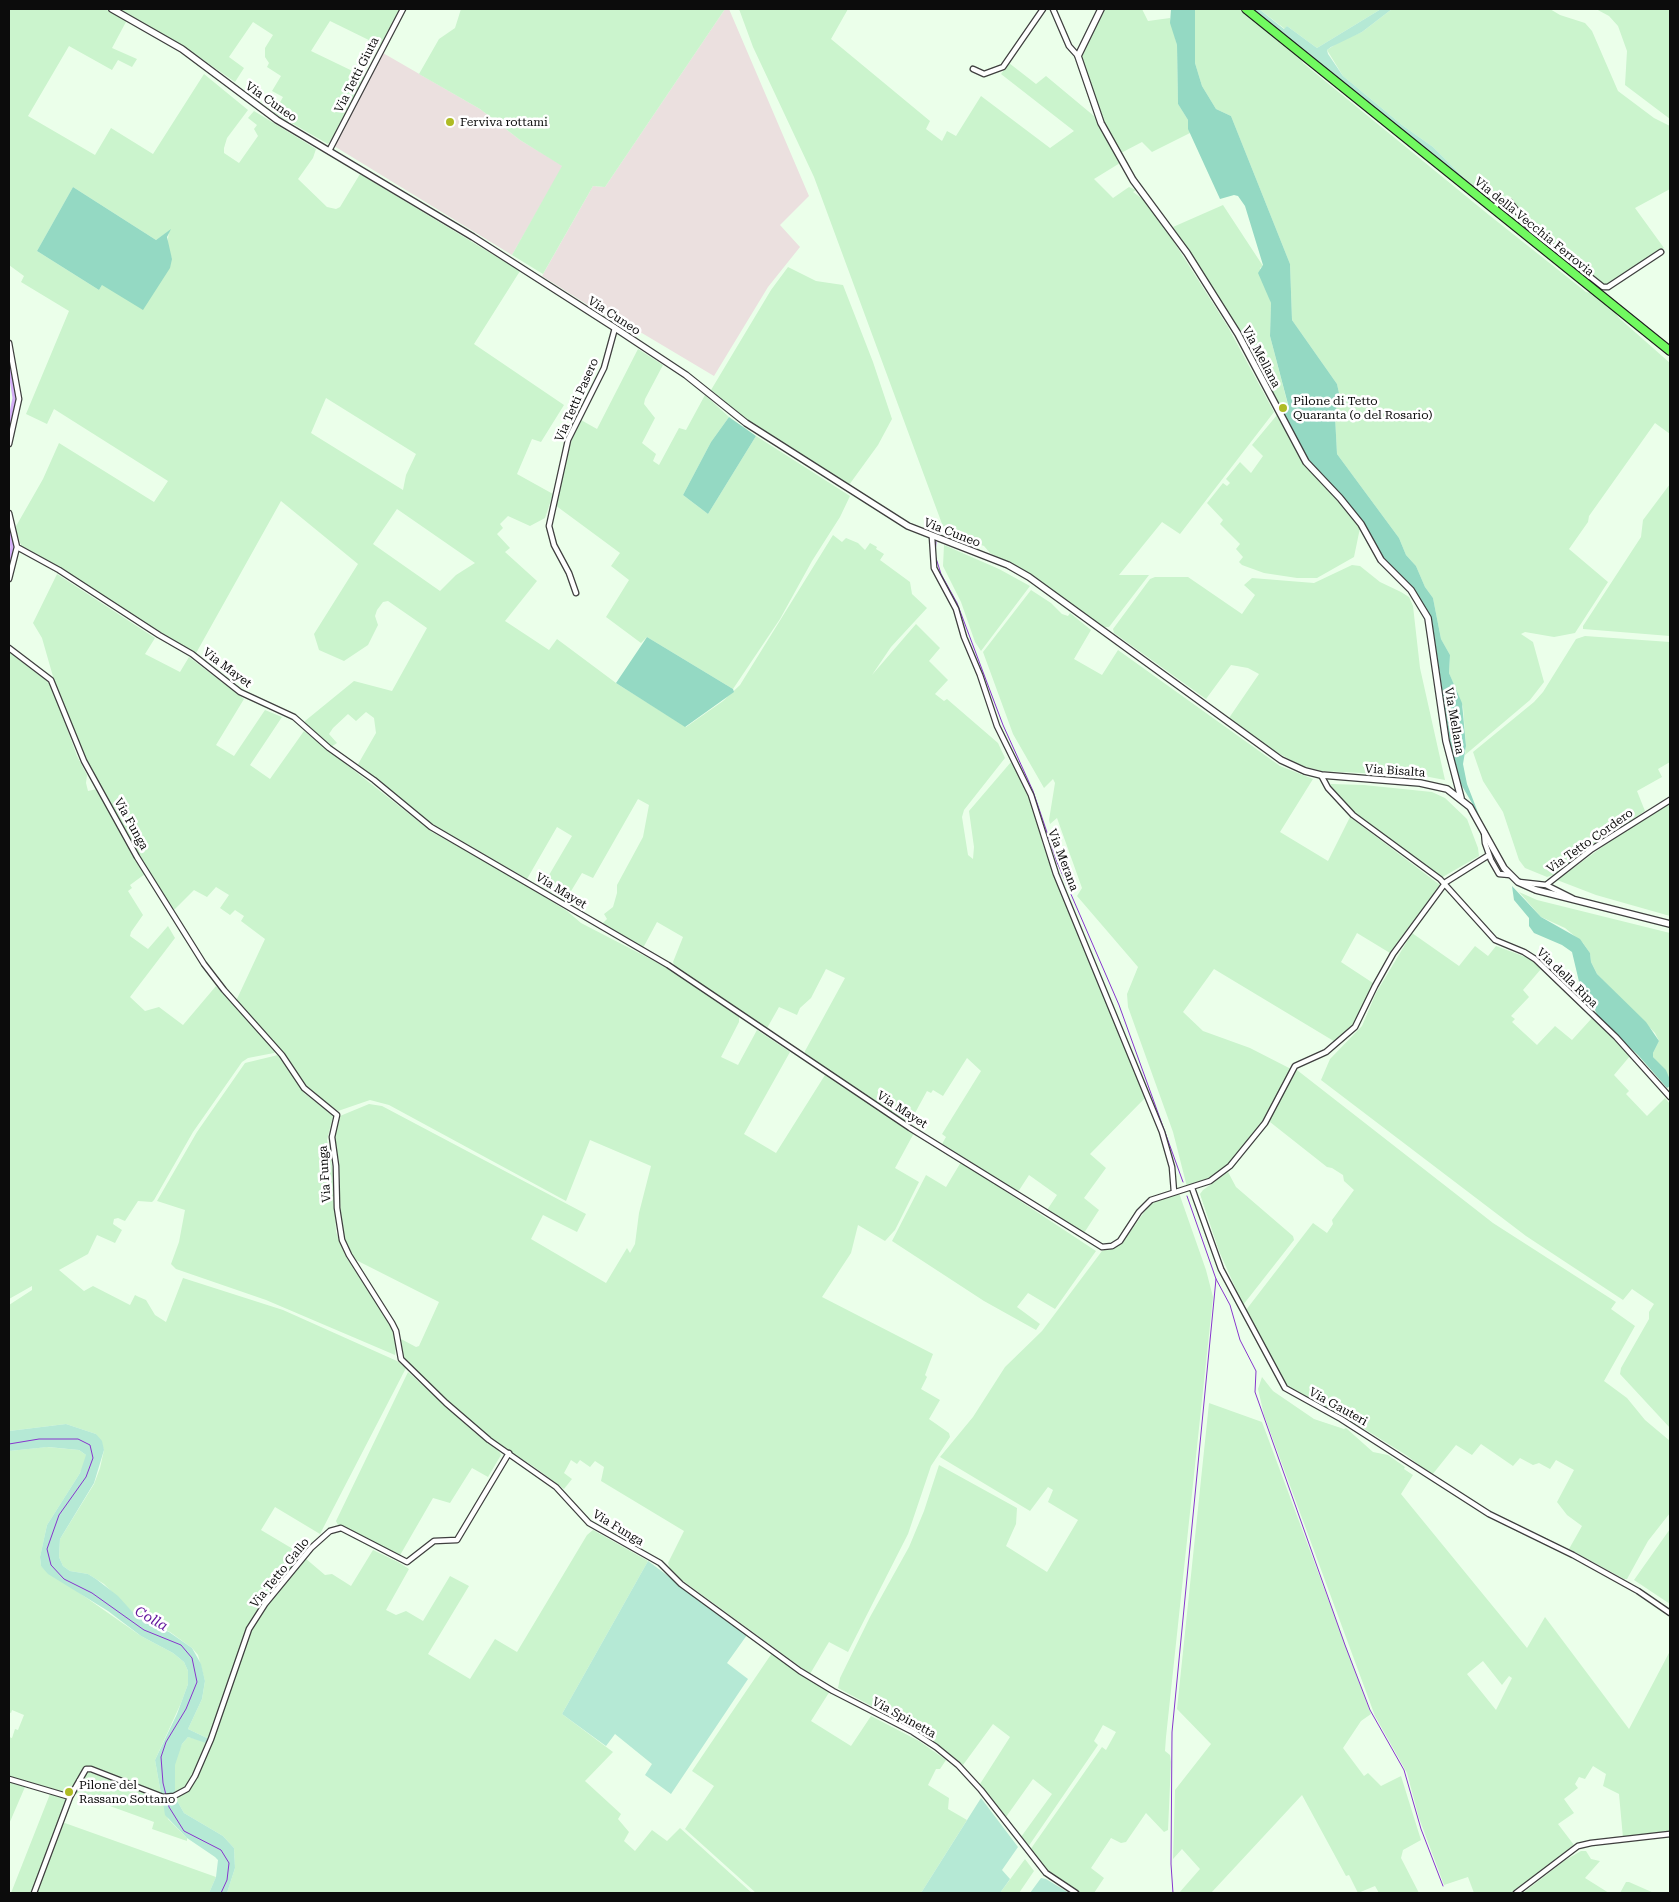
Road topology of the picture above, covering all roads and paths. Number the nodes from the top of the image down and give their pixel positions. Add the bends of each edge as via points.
1 (112, 9) edge
2 (403, 9) edge
3 (1043, 9) edge
4 (1054, 9) edge
5 (1102, 9) edge
6 (1246, 9) edge
7 (1078, 56) junction
8 (973, 69) dead end
9 (329, 151) junction
10 (1493, 208) junction
11 (1661, 252) dead end
12 (615, 328) junction
13 (9, 343) edge
14 (1670, 351) edge
15 (9, 444) edge
16 (9, 512) edge
17 (932, 536) junction
18 (17, 547) junction
19 (9, 579) edge
20 (576, 593) dead end
21 (1106, 633) joint
22 (9, 648) edge
23 (1322, 775) junction
24 (1461, 798) junction
25 (1670, 800) edge
26 (1484, 830) junction
27 (1489, 855) junction
28 (1510, 875) junction
29 (1518, 882) junction
30 (1444, 885) junction
31 (1546, 885) junction
32 (1573, 899) junction
33 (1670, 924) edge
34 (1670, 1097) edge
35 (1192, 1188) junction
36 (1174, 1192) junction
37 (508, 1453) junction
38 (718, 1610) joint
39 (1670, 1613) edge
40 (9, 1779) edge
41 (70, 1797) junction
42 (1670, 1834) edge
43 (34, 1893) edge
44 (1076, 1893) edge
45 (1516, 1893) edge

1 - 9 street, Via Cuneo via 174,44 266,113
2 - 9 street, Via Tetti Giuta
3 - 8 street via 1003,67 984,74
4 - 7 street via 1069,46
5 - 7 street
6 - 10 main road, Via della Vecchia Ferrovia
7 - 24 street, Via Mellana via 1106,134 1133,180 1187,253 1238,334 1299,451 1361,524 1381,560 1411,590 1428,618 1446,740
9 - 12 street, Via Cuneo via 473,237
10 - 11 street via 1502,200 1510,202 1531,230 1603,286 1608,286
10 - 14 main road, Via della Vecchia Ferrovia
12 - 17 street, Via Cuneo via 686,375 746,423 908,526
12 - 20 street, Via Tetti Pasero via 604,368 568,440 549,526
13 - 15 street via 19,399
16 - 18 street
17 - 21 street, Via Cuneo via 1018,571
17 - 36 street, Via Merana via 934,568 956,609 997,726 1031,795 1054,867 1162,1132 1172,1167
18 - 19 street
18 - 36 street, Via Mayet via 192,654 240,692 294,717 328,748 374,780 431,827 668,965 910,1128 1102,1246 1112,1246 1120,1241 1151,1200
21 - 23 street, Via Bisalta via 1281,760
22 - 37 street, Via Funga via 51,680 84,761 204,964 282,1055 304,1088 337,1115 332,1136 342,1240 392,1323 401,1359 446,1403
23 - 24 street, Via Bisalta via 1429,784 1447,789
23 - 30 street, Via della Ripa via 1328,788 1353,815
24 - 26 street, Via Bisalta
25 - 31 street, Via Tetto Cordero via 1592,849
26 - 27 street
26 - 28 street, Via Bisalta
27 - 28 street via 1499,874
27 - 30 street
28 - 29 street, Via Bisalta
29 - 31 street, Via Tetto Cordero
29 - 32 street, Via Bisalta
30 - 34 street, Via della Ripa via 1495,940 1535,959 1616,1037
30 - 35 street via 1393,954 1355,1028 1326,1052 1295,1066 1265,1123 1239,1157 1217,1176
31 - 32 street
32 - 33 street, Via Bisalta
35 - 36 street
35 - 39 street, Via Gauteri via 1221,1269 1285,1388 1366,1434 1489,1514 1573,1554
37 - 38 street, Via Funga via 551,1483 589,1523 660,1563 681,1584
37 - 41 street, Via Tetto Gallo via 458,1540 434,1541 407,1562 341,1528 330,1531 311,1548 249,1629 195,1776 187,1789 163,1798 88,1769
38 - 44 street, Via Spinetta via 800,1671 936,1747 981,1790 1046,1873
40 - 41 street
41 - 43 street
42 - 45 street via 1578,1846

